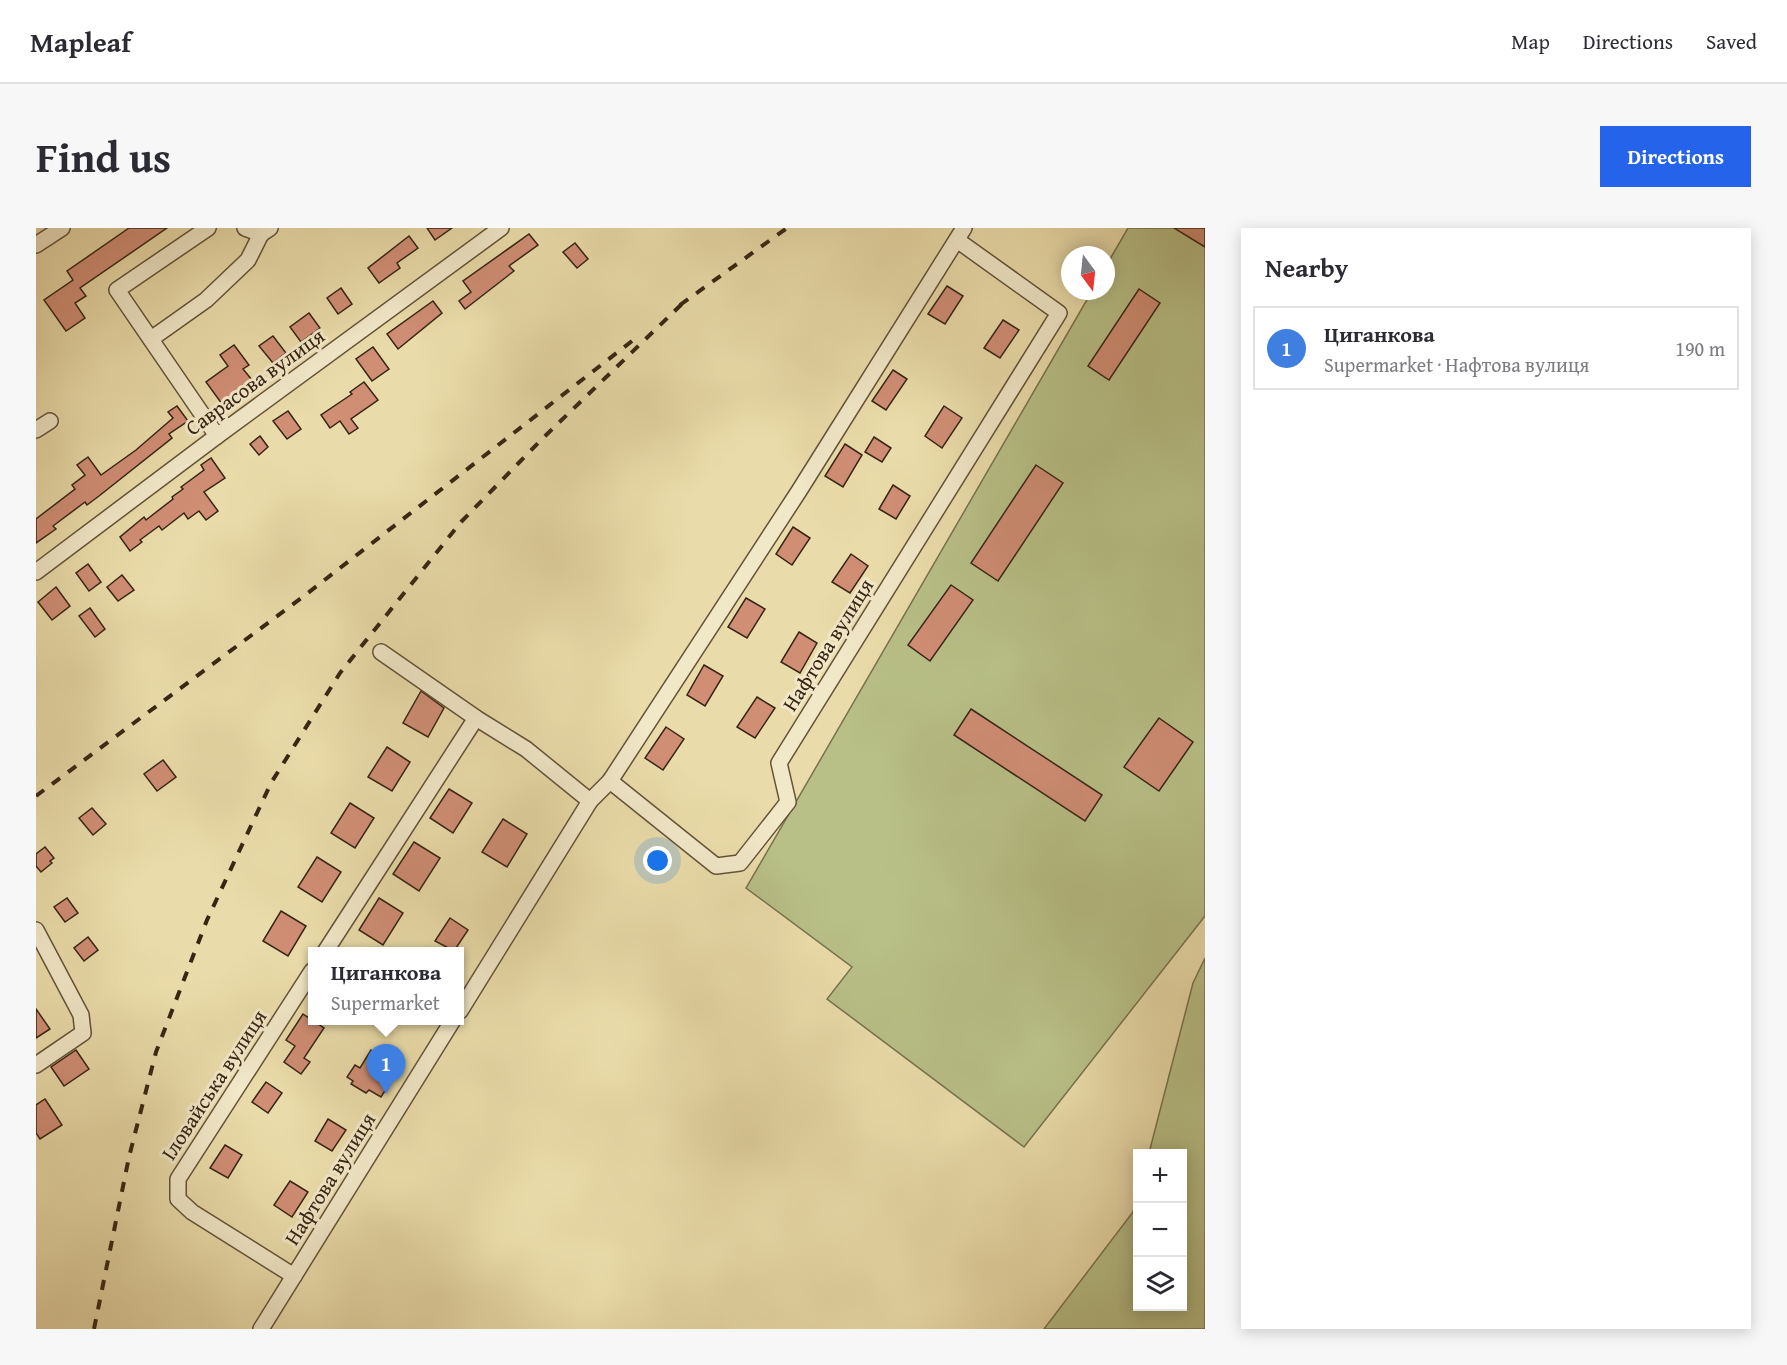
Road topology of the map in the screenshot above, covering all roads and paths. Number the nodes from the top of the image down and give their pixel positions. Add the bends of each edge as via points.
1 (62, 228) edge
2 (208, 228) edge
3 (245, 228) edge
4 (501, 228) edge
5 (266, 231) edge
6 (961, 234) edge
7 (36, 245) edge
8 (151, 339) junction
9 (50, 421) dead end
10 (36, 430) edge
11 (217, 436) junction
12 (36, 572) edge
13 (381, 652) dead end
14 (476, 718) junction
15 (610, 780) junction
16 (590, 801) junction
17 (36, 930) edge
18 (328, 947) edge
19 (308, 977) edge
20 (464, 1003) edge
21 (450, 1025) edge
22 (36, 1065) edge
23 (294, 1276) junction
24 (261, 1329) edge

1 - 7 street
2 - 8 street via 117,290
3 - 5 street
4 - 11 street, Саврасова вулиця
5 - 8 street via 248,260 207,300
6 - 15 street
6 - 15 street, Нафтова вулиця via 1059,313 779,763 788,802 740,863 716,866
8 - 11 street
9 - 10 street
11 - 12 street, Саврасова вулиця
13 - 14 street
14 - 16 street via 526,749
14 - 18 street
15 - 16 street
16 - 20 street
17 - 22 street via 81,1015 82,1034
19 - 23 street, Іловайська вулиця via 178,1179 178,1199 192,1212
21 - 23 street, Нафтова вулиця
23 - 24 street, Нафтова вулиця

